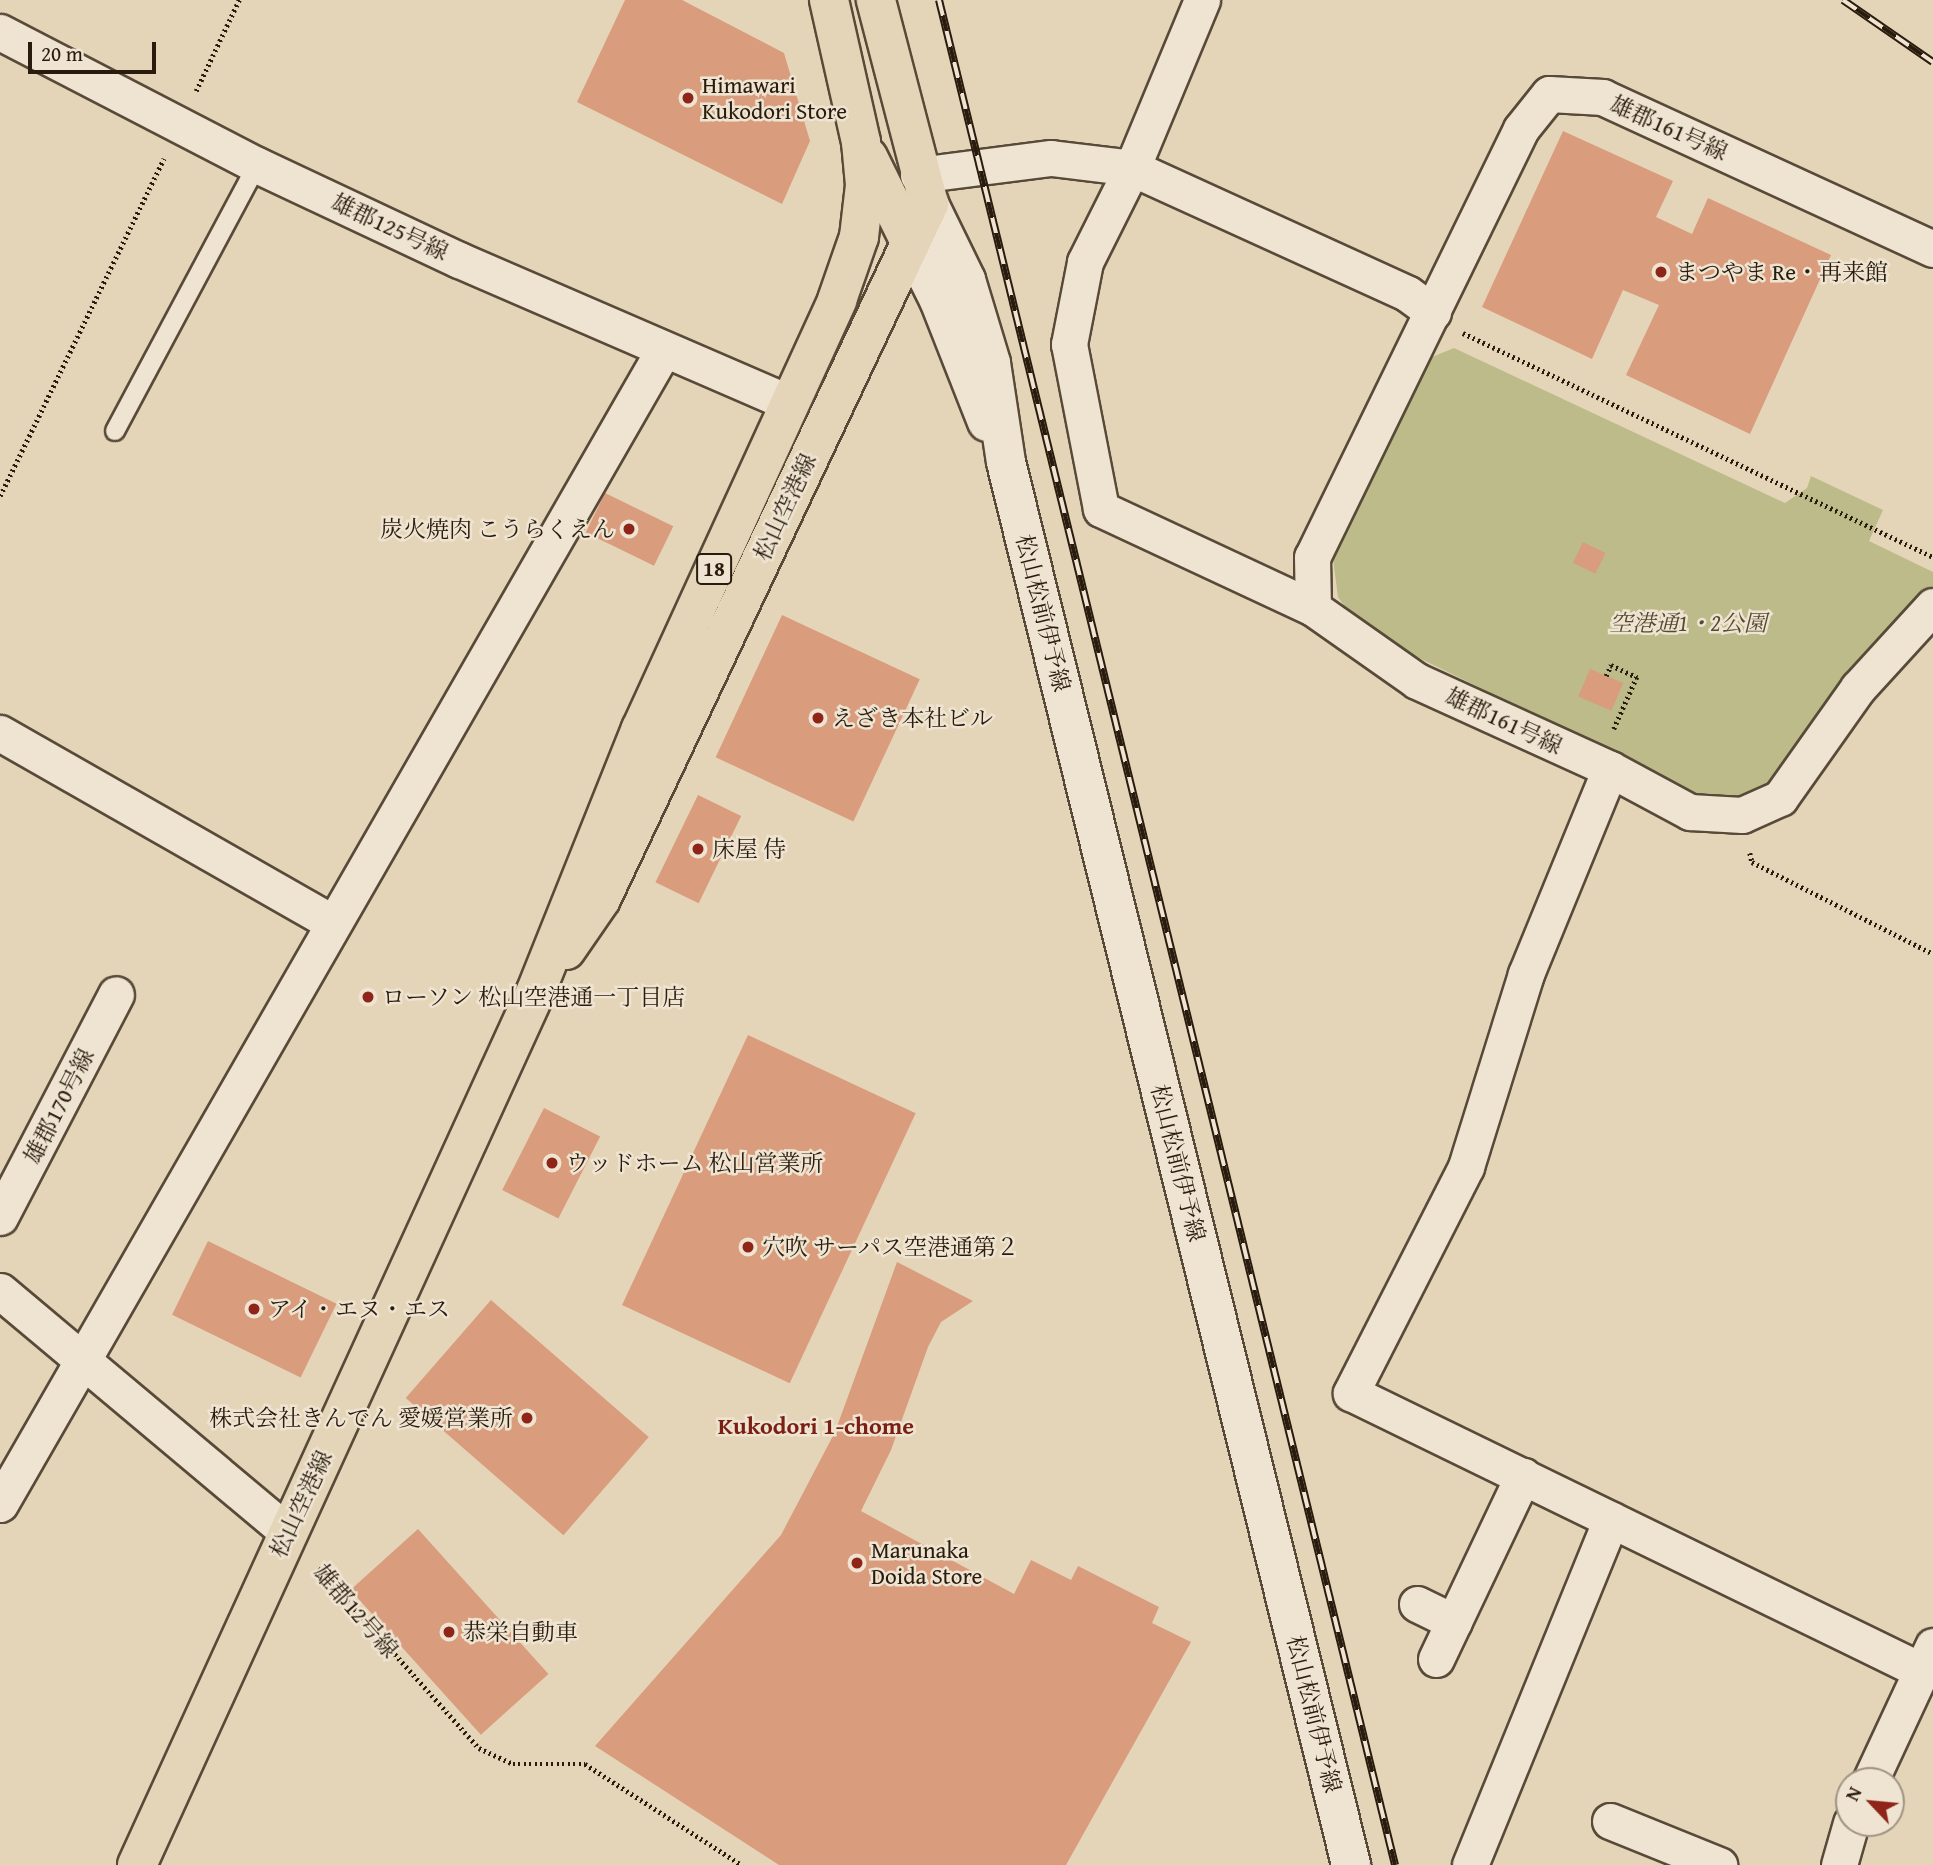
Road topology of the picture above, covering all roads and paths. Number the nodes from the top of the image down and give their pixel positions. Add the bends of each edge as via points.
1 (239, 0) edge
2 (829, 0) edge
3 (876, 0) edge
4 (1202, 0) edge
5 (0, 32) edge
6 (181, 125) junction
7 (257, 165) junction
8 (1132, 168) junction
9 (873, 184) junction
10 (912, 225) junction
11 (1933, 249) edge
12 (953, 290) junction
13 (874, 293) junction
14 (1433, 313) junction
15 (663, 351) junction
16 (807, 411) junction
17 (116, 431) dead end
18 (0, 495) edge
19 (1933, 557) edge
20 (1933, 606) edge
21 (1313, 608) junction
22 (1606, 676) dead end
23 (0, 733) edge
24 (1610, 769) junction
25 (1742, 815) junction
26 (332, 922) junction
27 (1933, 954) edge
28 (536, 991) junction
29 (116, 994) dead end
30 (0, 1217) edge
31 (0, 1291) edge
32 (80, 1360) junction
33 (1522, 1476) junction
34 (0, 1504) edge
35 (1611, 1520) junction
36 (288, 1533) junction
37 (1417, 1604) dead end
38 (1454, 1622) junction
39 (1436, 1659) dead end
40 (1927, 1659) edge
41 (1877, 1767) edge
42 (1610, 1821) dead end
43 (1847, 1837) edge
44 (137, 1865) edge
45 (742, 1865) edge
46 (1351, 1865) edge
47 (1470, 1865) edge
48 (1719, 1865) edge
49 (1839, 1865) edge

1 - 6 path
2 - 9 main road
3 - 10 main road
4 - 8 street
5 - 6 street, 雄郡125号線
6 - 7 street, 雄郡125号線
6 - 18 path
7 - 15 street, 雄郡125号線
7 - 17 lane
8 - 10 street via 1051,158
8 - 14 street via 1408,294
8 - 21 street via 1085,262 1069,344 1101,509
9 - 10 main road
9 - 16 main road, 松山空港線 / 18
10 - 12 main road, 松山松前伊予線
10 - 12 main road via 945,261
10 - 13 main road, 18 via 881,268
11 - 14 street, 雄郡161号線 via 1603,97 1549,94 1521,130
12 - 13 main road via 909,282
12 - 46 main road, 松山松前伊予線 via 991,363 1006,462
13 - 16 main road, 18
14 - 19 path via 1447,325
14 - 21 street, 雄郡161号線 via 1312,556
15 - 16 street, 雄郡125号線
15 - 26 street
16 - 28 main road, 松山空港線 / 18 via 667,672 576,884
16 - 28 main road, 松山空港線 / 18 via 601,899
20 - 25 street, 雄郡161号線 via 1858,688 1780,798
21 - 24 street, 雄郡161号線 via 1417,681
22 - 24 path via 1611,665 1637,677 1604,751
23 - 26 street
24 - 25 street, 雄郡161号線 via 1690,812
24 - 33 street via 1526,974 1465,1167 1352,1393
25 - 27 path via 1752,862
26 - 32 street
28 - 36 main road, 松山空港線 / 18
29 - 30 street, 雄郡170号線
31 - 32 street via 49,1328
32 - 34 street
32 - 36 street
33 - 35 street
33 - 38 street
35 - 40 street
35 - 47 street
36 - 44 main road, 松山空港線 / 18
36 - 45 path, 雄郡12号線 via 479,1748 513,1764 585,1764
37 - 38 street
38 - 39 street
40 - 41 street
42 - 48 street
43 - 49 street

